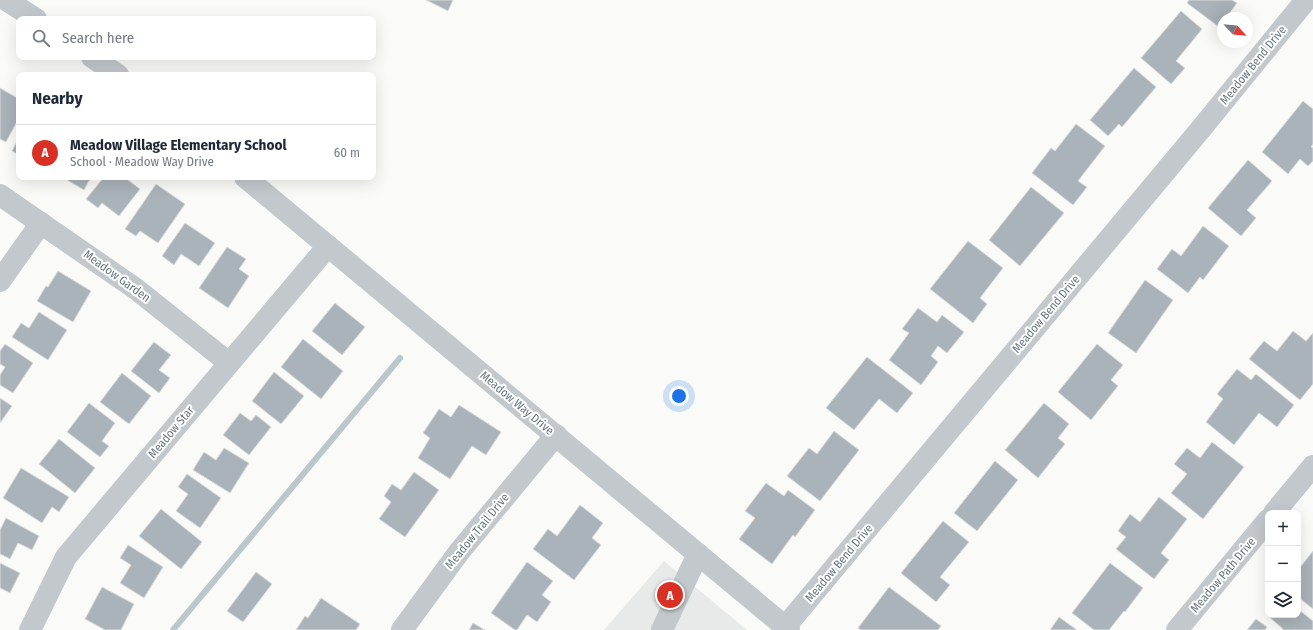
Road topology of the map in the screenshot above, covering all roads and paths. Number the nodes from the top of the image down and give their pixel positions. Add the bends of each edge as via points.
1 (6, 0) edge
2 (1306, 0) edge
3 (31, 16) edge
4 (96, 60) edge
5 (114, 72) edge
6 (249, 180) edge
7 (0, 195) edge
8 (41, 223) junction
9 (328, 246) junction
10 (0, 281) edge
11 (229, 363) junction
12 (556, 435) junction
13 (1313, 466) edge
14 (1276, 510) edge
15 (1265, 524) edge
16 (698, 554) junction
17 (787, 628) edge
18 (30, 630) edge
19 (402, 630) edge
20 (662, 630) edge
21 (1177, 630) edge

1 - 3 street
2 - 17 street, Meadow Bend Drive
4 - 5 street
6 - 9 street, Meadow Way Drive
7 - 8 street, Meadow Garden
8 - 10 street
8 - 11 street, Meadow Garden via 136,289
9 - 11 street, Meadow Star
9 - 12 street, Meadow Way Drive
11 - 18 street, Meadow Star via 66,557
12 - 16 street, Meadow Way Drive
12 - 19 street, Meadow Trail Drive via 459,552
13 - 14 street
15 - 21 street, Meadow Path Drive
16 - 17 street, Meadow Way Drive
16 - 20 street

